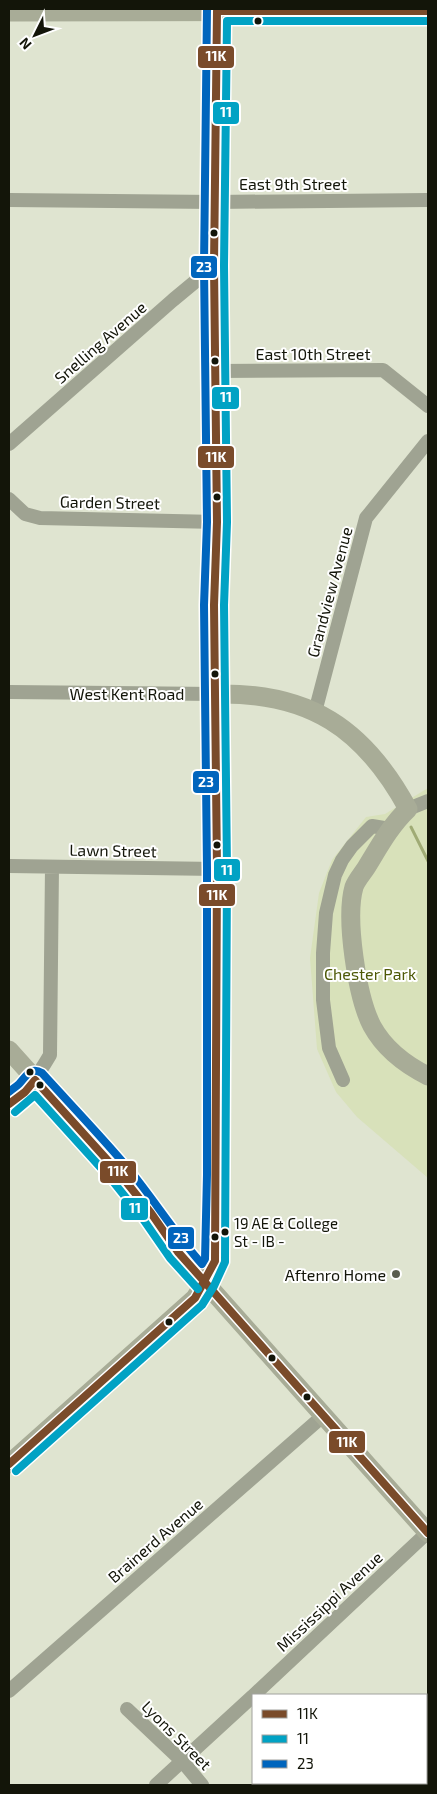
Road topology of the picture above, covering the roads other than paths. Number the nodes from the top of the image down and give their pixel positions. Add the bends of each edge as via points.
1 (217, 10) edge
2 (428, 11) edge
3 (9, 12) edge
4 (9, 200) edge
5 (428, 200) edge
6 (215, 202) junction
7 (214, 266) junction
8 (216, 371) junction
9 (428, 406) edge
10 (428, 441) edge
11 (9, 444) edge
12 (9, 499) edge
13 (217, 522) junction
14 (9, 692) edge
15 (216, 694) junction
16 (315, 712) junction
17 (428, 801) edge
18 (408, 809) junction
19 (390, 829) junction
20 (9, 866) edge
21 (52, 867) junction
22 (217, 870) junction
23 (9, 1050) edge
24 (428, 1076) edge
25 (35, 1080) junction
26 (343, 1080) dead end
27 (9, 1104) edge
28 (205, 1282) junction
29 (324, 1414) junction
30 (9, 1464) edge
31 (428, 1532) edge
32 (9, 1691) edge
33 (256, 1694) edge
34 (252, 1698) edge
35 (127, 1709) dead end
36 (182, 1762) junction
37 (156, 1785) edge
38 (202, 1785) edge

1 - 2 street
1 - 3 street
1 - 6 street
4 - 6 street, East 9th Street
5 - 6 street, East 9th Street
6 - 7 street
7 - 8 street
7 - 11 street, Snelling Avenue
8 - 9 street, East 10th Street via 383,370
8 - 13 street
10 - 16 street, Grandview Avenue via 366,518
12 - 13 street, Garden Street via 25,514 40,518
13 - 15 street via 214,605
14 - 15 street, West Kent Road
15 - 16 street, West Kent Road via 267,697
15 - 22 street
16 - 18 street, West Kent Road via 371,753
17 - 18 street
18 - 19 street
19 - 24 street via 354,887 353,948 362,1001 372,1027 406,1064
19 - 26 street via 372,826 352,846 334,875 326,913 323,1000 329,1048
20 - 21 street, Lawn Street
21 - 22 street, Lawn Street
21 - 25 street via 50,1054
22 - 28 street via 215,1261
23 - 25 street
25 - 27 street
25 - 28 street via 119,1173 152,1213 178,1252
28 - 29 street
28 - 30 street via 195,1298
29 - 31 street
29 - 32 street, Brainerd Avenue
31 - 33 street, Mississippi Avenue
34 - 36 street, Mississippi Avenue
35 - 36 street, Lyons Street
36 - 37 street, Mississippi Avenue
36 - 38 street, Lyons Street

